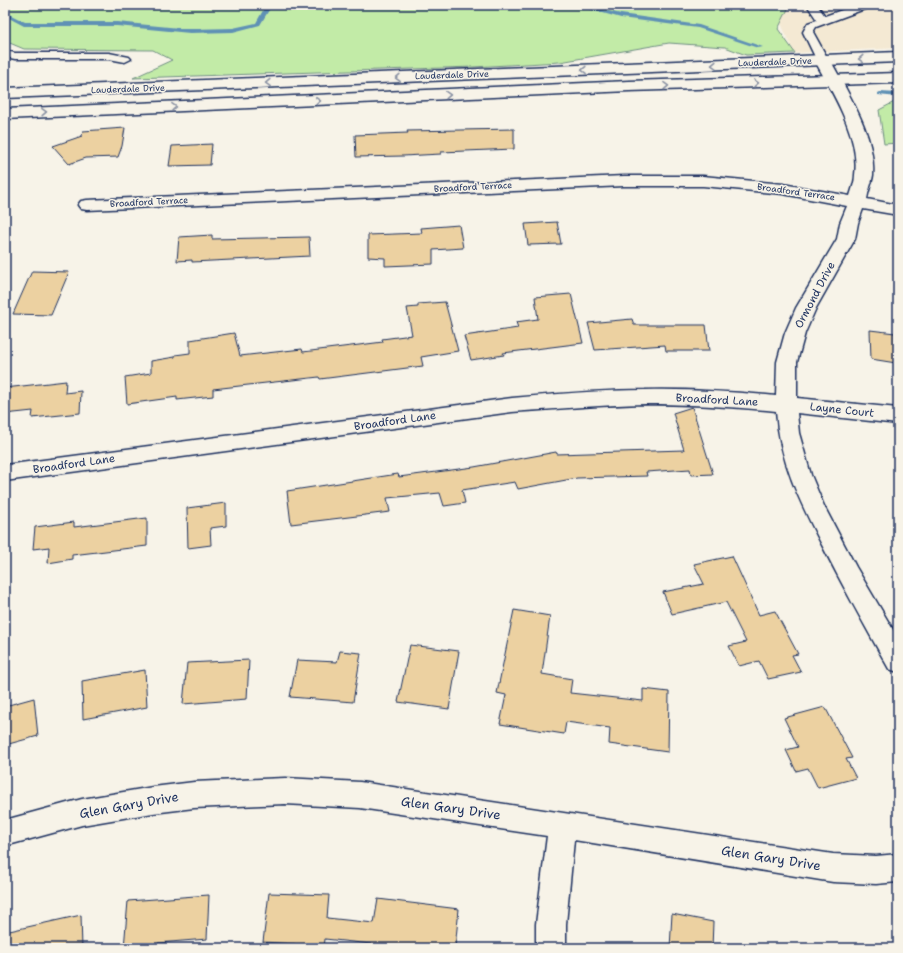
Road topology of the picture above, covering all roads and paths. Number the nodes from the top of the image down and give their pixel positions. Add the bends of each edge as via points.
1 (812, 5) edge
2 (866, 5) edge
3 (822, 21) junction
4 (5, 54) edge
5 (898, 56) edge
6 (125, 59) dead end
7 (823, 60) junction
8 (898, 78) edge
9 (833, 80) junction
10 (5, 93) edge
11 (5, 114) edge
12 (857, 202) junction
13 (87, 205) dead end
14 (898, 210) edge
15 (786, 405) junction
16 (898, 416) edge
17 (5, 473) edge
18 (898, 661) edge
19 (562, 825) junction
20 (5, 833) edge
21 (898, 868) edge
22 (550, 948) edge

1 - 3 lane
2 - 3 lane
3 - 7 lane via 812,25 808,32
4 - 6 lane via 109,56
5 -> 7 street, Lauderdale Drive
7 - 9 street, Ormond Drive
7 -> 10 street, Lauderdale Drive
8 - 9 street, Lauderdale Drive
11 -> 9 street, Lauderdale Drive via 630,86
9 - 12 street, Ormond Drive via 854,120 863,152 864,175
12 - 13 street, Broadford Terrace via 783,189 703,181 624,180
12 - 14 street, Broadford Terrace
12 - 15 street, Ormond Drive via 846,239 806,308 795,333 787,362
15 - 16 street, Layne Court
15 - 17 street, Broadford Lane via 728,399 664,397 585,399 512,405
15 - 18 street, Ormond Drive via 788,433 800,475 813,506 848,574
19 - 20 street, Glen Gary Drive via 360,795 285,791 194,794 153,800 82,812
19 - 21 street, Glen Gary Drive via 833,868
19 - 22 street

